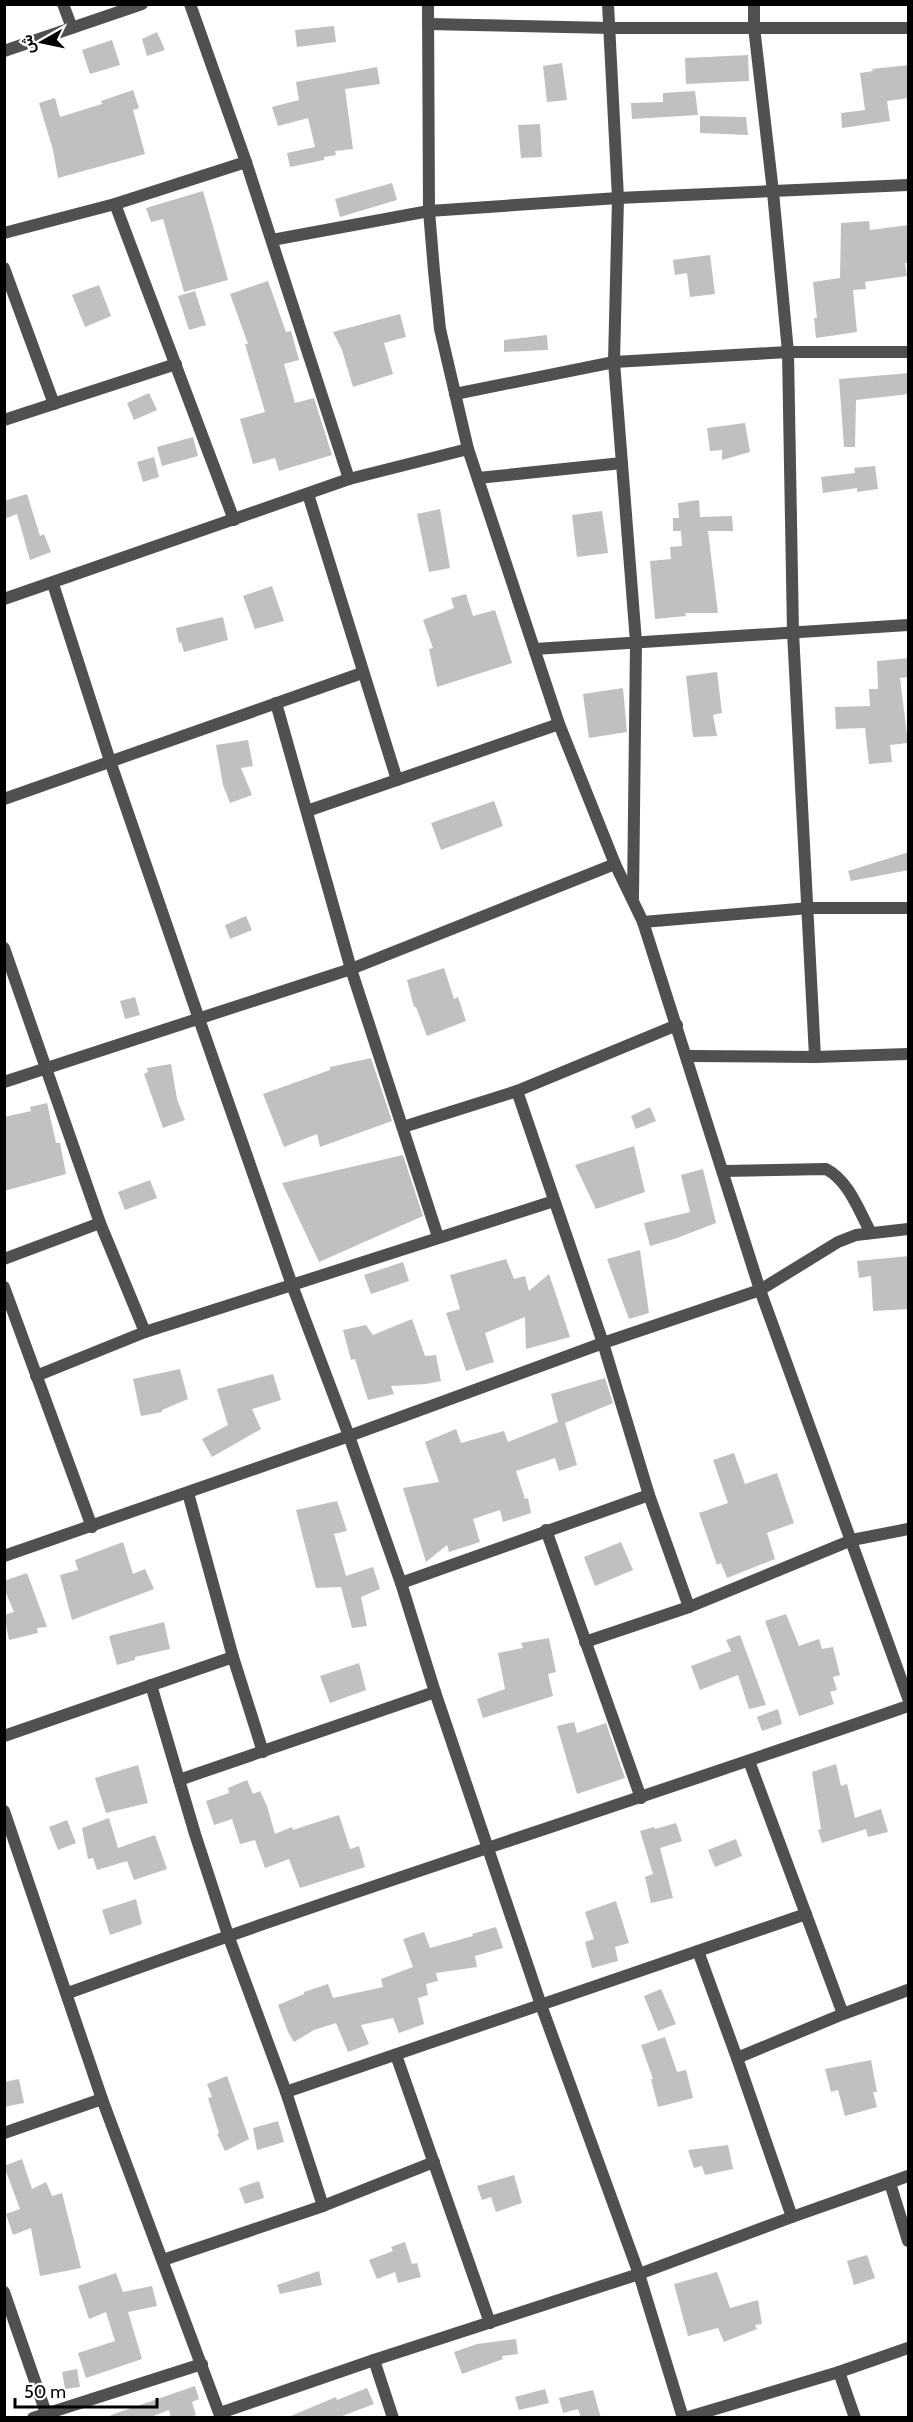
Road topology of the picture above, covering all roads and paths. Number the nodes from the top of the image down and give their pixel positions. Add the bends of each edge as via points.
1 (63, 4) edge
2 (142, 4) edge
3 (189, 4) edge
4 (428, 4) edge
5 (608, 4) edge
6 (754, 4) edge
7 (428, 24) junction
8 (754, 27) junction
9 (72, 28) junction
10 (610, 28) junction
11 (909, 28) edge
12 (4, 51) edge
13 (246, 162) junction
14 (909, 185) edge
15 (773, 192) junction
16 (618, 198) junction
17 (115, 204) junction
18 (429, 211) junction
19 (4, 233) edge
20 (272, 240) junction
21 (4, 268) edge
22 (788, 352) junction
23 (909, 352) edge
24 (614, 362) junction
25 (176, 364) junction
26 (455, 394) junction
27 (54, 404) junction
28 (4, 420) edge
29 (468, 449) junction
30 (622, 463) junction
31 (478, 478) junction
32 (349, 479) junction
33 (308, 494) junction
34 (234, 520) junction
35 (53, 584) junction
36 (4, 599) edge
37 (909, 625) edge
38 (793, 632) junction
39 (636, 642) junction
40 (535, 650) junction
41 (362, 673) junction
42 (276, 703) junction
43 (559, 724) junction
44 (110, 761) junction
45 (397, 780) junction
46 (4, 799) edge
47 (307, 811) junction
48 (615, 864) junction
49 (633, 902) junction
50 (809, 908) junction
51 (909, 908) edge
52 (643, 922) junction
53 (4, 948) edge
54 (351, 969) junction
55 (199, 1019) junction
56 (677, 1025) junction
57 (909, 1054) edge
58 (687, 1056) junction
59 (815, 1057) junction
60 (45, 1068) junction
61 (4, 1082) edge
62 (517, 1091) junction
63 (403, 1127) junction
64 (723, 1171) junction
65 (554, 1201) junction
66 (100, 1223) junction
67 (909, 1229) edge
68 (871, 1233) junction
69 (438, 1237) junction
70 (4, 1259) edge
71 (291, 1285) junction
72 (4, 1287) edge
73 (760, 1290) junction
74 (146, 1332) junction
75 (603, 1343) junction
76 (36, 1376) junction
77 (349, 1436) junction
78 (188, 1493) junction
79 (649, 1496) junction
80 (92, 1527) junction
81 (909, 1529) edge
82 (546, 1530) junction
83 (852, 1540) junction
84 (4, 1556) edge
85 (401, 1583) junction
86 (689, 1607) junction
87 (585, 1642) junction
88 (233, 1657) junction
89 (906, 1683) edge
90 (151, 1685) junction
91 (435, 1692) junction
92 (909, 1698) edge
93 (909, 1706) edge
94 (4, 1736) edge
95 (263, 1752) junction
96 (749, 1761) junction
97 (179, 1780) junction
98 (641, 1798) junction
99 (4, 1811) edge
100 (9, 1840) edge
101 (489, 1847) junction
102 (806, 1914) junction
103 (228, 1935) junction
104 (698, 1951) junction
105 (909, 1990) edge
106 (68, 1993) junction
107 (541, 2005) junction
108 (843, 2014) junction
109 (396, 2055) junction
110 (737, 2058) junction
111 (286, 2092) junction
112 (102, 2100) junction
113 (4, 2133) edge
114 (434, 2162) junction
115 (909, 2176) edge
116 (890, 2183) junction
117 (323, 2206) junction
118 (792, 2217) junction
119 (909, 2241) edge
120 (163, 2260) junction
121 (639, 2274) junction
122 (5, 2297) edge
123 (490, 2322) junction
124 (909, 2348) edge
125 (374, 2360) junction
126 (202, 2364) junction
127 (839, 2372) junction
128 (46, 2413) junction
129 (221, 2416) edge
130 (33, 2418) edge
131 (393, 2418) edge
132 (684, 2418) edge
133 (855, 2418) edge

1 - 9 street
2 - 9 street
3 - 13 street
4 - 7 street
5 - 10 street
6 - 8 street
7 - 10 street
7 - 18 street
8 - 10 street
8 - 11 street
8 - 15 street
9 - 12 street
10 - 16 street
13 - 17 street
13 - 20 street
14 - 15 street
15 - 16 street
15 - 22 street
16 - 18 street
16 - 24 street
17 - 19 street
17 - 25 street
18 - 20 street
18 - 26 street via 440,328
20 - 32 street
21 - 27 street
22 - 23 street
22 - 24 street
22 - 38 street
24 - 26 street
24 - 30 street
25 - 27 street
25 - 34 street
26 - 29 street
27 - 28 street
29 - 31 street
29 - 32 street
30 - 31 street
30 - 39 street
31 - 40 street
32 - 33 street
33 - 34 street
33 - 41 street
34 - 35 street
35 - 36 street
35 - 44 street
37 - 38 street
38 - 39 street
38 - 50 street
39 - 40 street
39 - 49 street
40 - 43 street
41 - 42 street
41 - 45 street
42 - 44 street
42 - 47 street
43 - 45 street
43 - 48 street
44 - 46 street
44 - 55 street
45 - 47 street
47 - 54 street
48 - 49 street
48 - 54 street
49 - 52 street
50 - 51 street
50 - 52 street
50 - 59 street
52 - 56 street
53 - 60 street
54 - 55 street
54 - 63 street
55 - 60 street
55 - 71 street
56 - 58 street
56 - 62 street
57 - 59 street
58 - 59 street
58 - 64 street
60 - 61 street
60 - 66 street
62 - 63 street
62 - 65 street
63 - 69 street
64 - 68 street via 826,1169 844,1184
64 - 73 street
65 - 69 street
65 - 75 street
66 - 70 street
66 - 74 street
67 - 68 street
68 - 73 street via 838,1242
69 - 71 street
71 - 74 street
71 - 77 street
72 - 76 street
73 - 75 street
73 - 83 street
74 - 76 street
75 - 77 street
75 - 79 street
76 - 80 street
77 - 78 street
77 - 85 street
78 - 80 street
78 - 88 street
79 - 82 street
79 - 86 street
80 - 84 street
81 - 83 street
82 - 85 street
82 - 87 street
83 - 86 street
83 - 89 street
85 - 91 street
86 - 87 street
87 - 98 street
88 - 90 street
88 - 95 street
89 - 92 street
90 - 94 street
90 - 97 street
91 - 95 street
91 - 101 street
93 - 96 street
95 - 97 street
96 - 98 street
96 - 102 street
97 - 103 street
98 - 101 street
99 - 100 street
100 - 106 street
101 - 103 street
101 - 107 street
102 - 104 street
102 - 108 street
103 - 106 street
103 - 111 street
104 - 107 street
104 - 110 street
105 - 108 street
106 - 112 street
107 - 109 street
107 - 121 street
108 - 110 street
109 - 111 street
109 - 114 street
110 - 118 street
111 - 117 street
112 - 113 street
112 - 120 street
114 - 117 street
114 - 123 street
115 - 116 street
116 - 118 street
116 - 119 street
117 - 120 street
118 - 121 street
120 - 126 street
121 - 123 street
121 - 132 street
122 - 128 street
123 - 125 street
124 - 127 street
125 - 129 street
125 - 131 street
126 - 128 street
126 - 129 street
127 - 132 street
127 - 133 street
128 - 130 street

